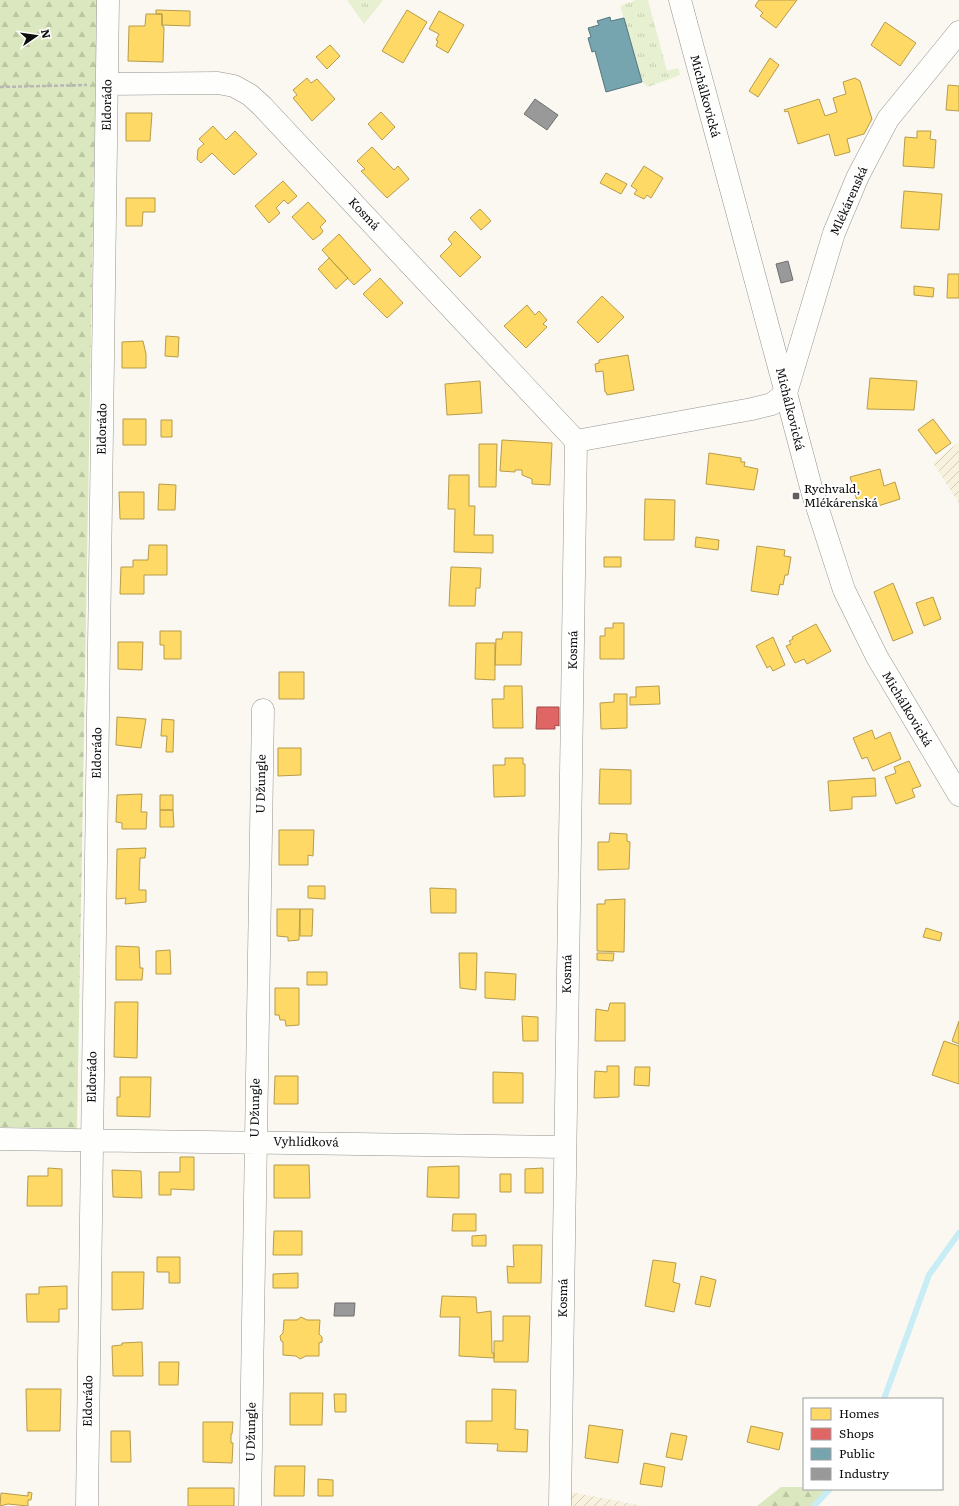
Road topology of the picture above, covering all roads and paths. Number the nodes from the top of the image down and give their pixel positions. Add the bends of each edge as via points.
1 (108, 0) edge
2 (680, 0) edge
3 (959, 32) edge
4 (107, 84) junction
5 (0, 87) edge
6 (786, 393) junction
7 (576, 441) junction
8 (263, 710) dead end
9 (959, 795) edge
10 (0, 1138) edge
11 (91, 1140) junction
12 (255, 1142) junction
13 (564, 1147) junction
14 (87, 1506) edge
15 (250, 1506) edge
16 (560, 1506) edge

1 - 4 street, Eldorádo
2 - 6 street, Michálkovická
3 - 6 street, Mlékárenská via 888,119 858,176 834,233
4 - 5 path
4 - 7 street, Kosmá via 218,83 234,86 250,95
4 - 11 street, Eldorádo
6 - 7 street via 772,404 752,409
6 - 9 street, Michálkovická via 812,492 844,590 877,658
7 - 13 street, Kosmá
8 - 12 street, U Džungle
10 - 11 street, Vyhlídková
11 - 12 street, Vyhlídková
11 - 14 street, Eldorádo
12 - 13 street, Vyhlídková
12 - 15 street, U Džungle
13 - 16 street, Kosmá

